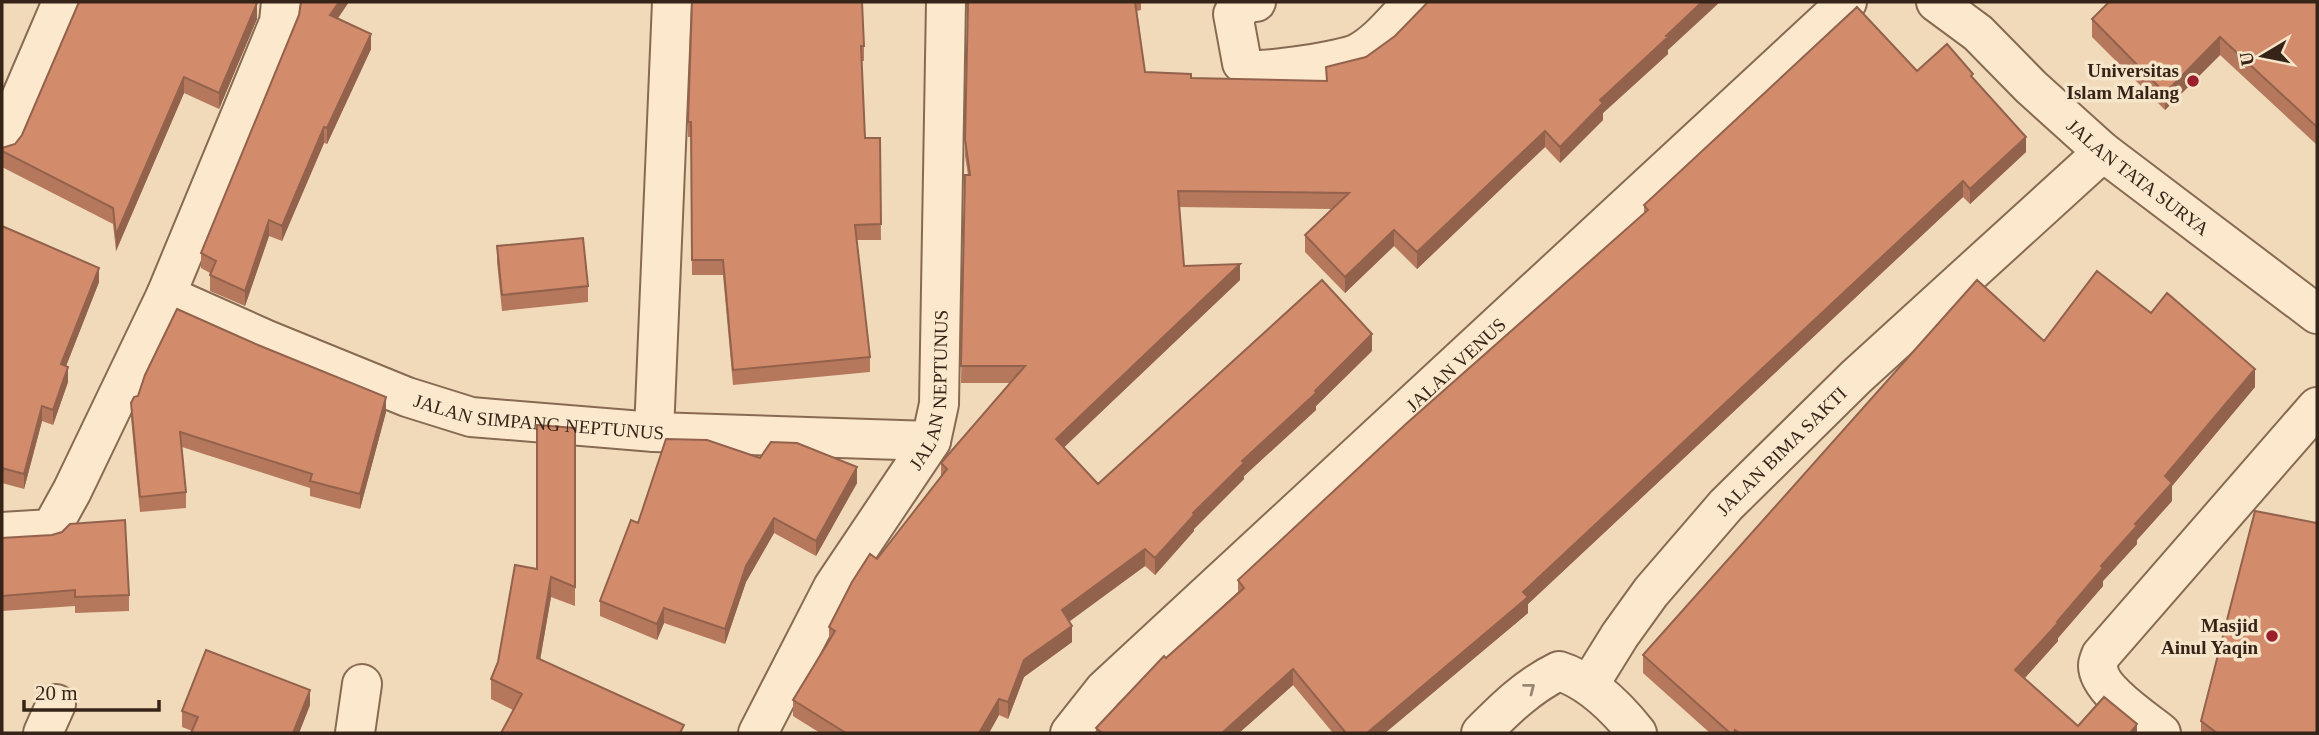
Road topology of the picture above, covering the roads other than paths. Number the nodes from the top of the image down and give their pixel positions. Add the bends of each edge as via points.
1 (62, 2) edge
2 (281, 2) edge
3 (672, 2) edge
4 (946, 2) edge
5 (1256, 2) edge
6 (1413, 2) edge
7 (1847, 2) edge
8 (1936, 2) edge
9 (2, 142) edge
10 (2103, 152) junction
11 (166, 295) junction
12 (2317, 314) edge
13 (2317, 407) edge
14 (654, 432) junction
15 (931, 442) junction
16 (2, 532) edge
17 (362, 684) dead end
18 (1589, 685) junction
19 (1628, 729) edge
20 (355, 733) edge
21 (758, 733) edge
22 (1070, 733) edge
23 (1481, 733) edge
24 (2161, 733) edge

1 - 9 street
2 - 11 street via 279,22
3 - 14 street
4 - 15 street, JALAN NEPTUNUS via 939,404
5 - 6 street via 1233,14 1242,63 1259,70 1356,54
7 - 22 street, JALAN VENUS via 1104,690
8 - 10 street, JALAN TATA SURYA via 1978,33
10 - 12 street, JALAN TATA SURYA
10 - 18 street, JALAN BIMA SAKTI via 1856,377 1726,505 1651,593
11 - 14 street, JALAN SIMPANG NEPTUNUS via 407,397 471,417
11 - 16 street via 51,529
13 - 24 street via 2101,655 2100,676 2113,694
14 - 15 street, JALAN SIMPANG NEPTUNUS
15 - 21 street, JALAN NEPTUNUS via 833,587
17 - 20 street
18 - 19 street
23 -> 18 street via 1527,689 1559,671

